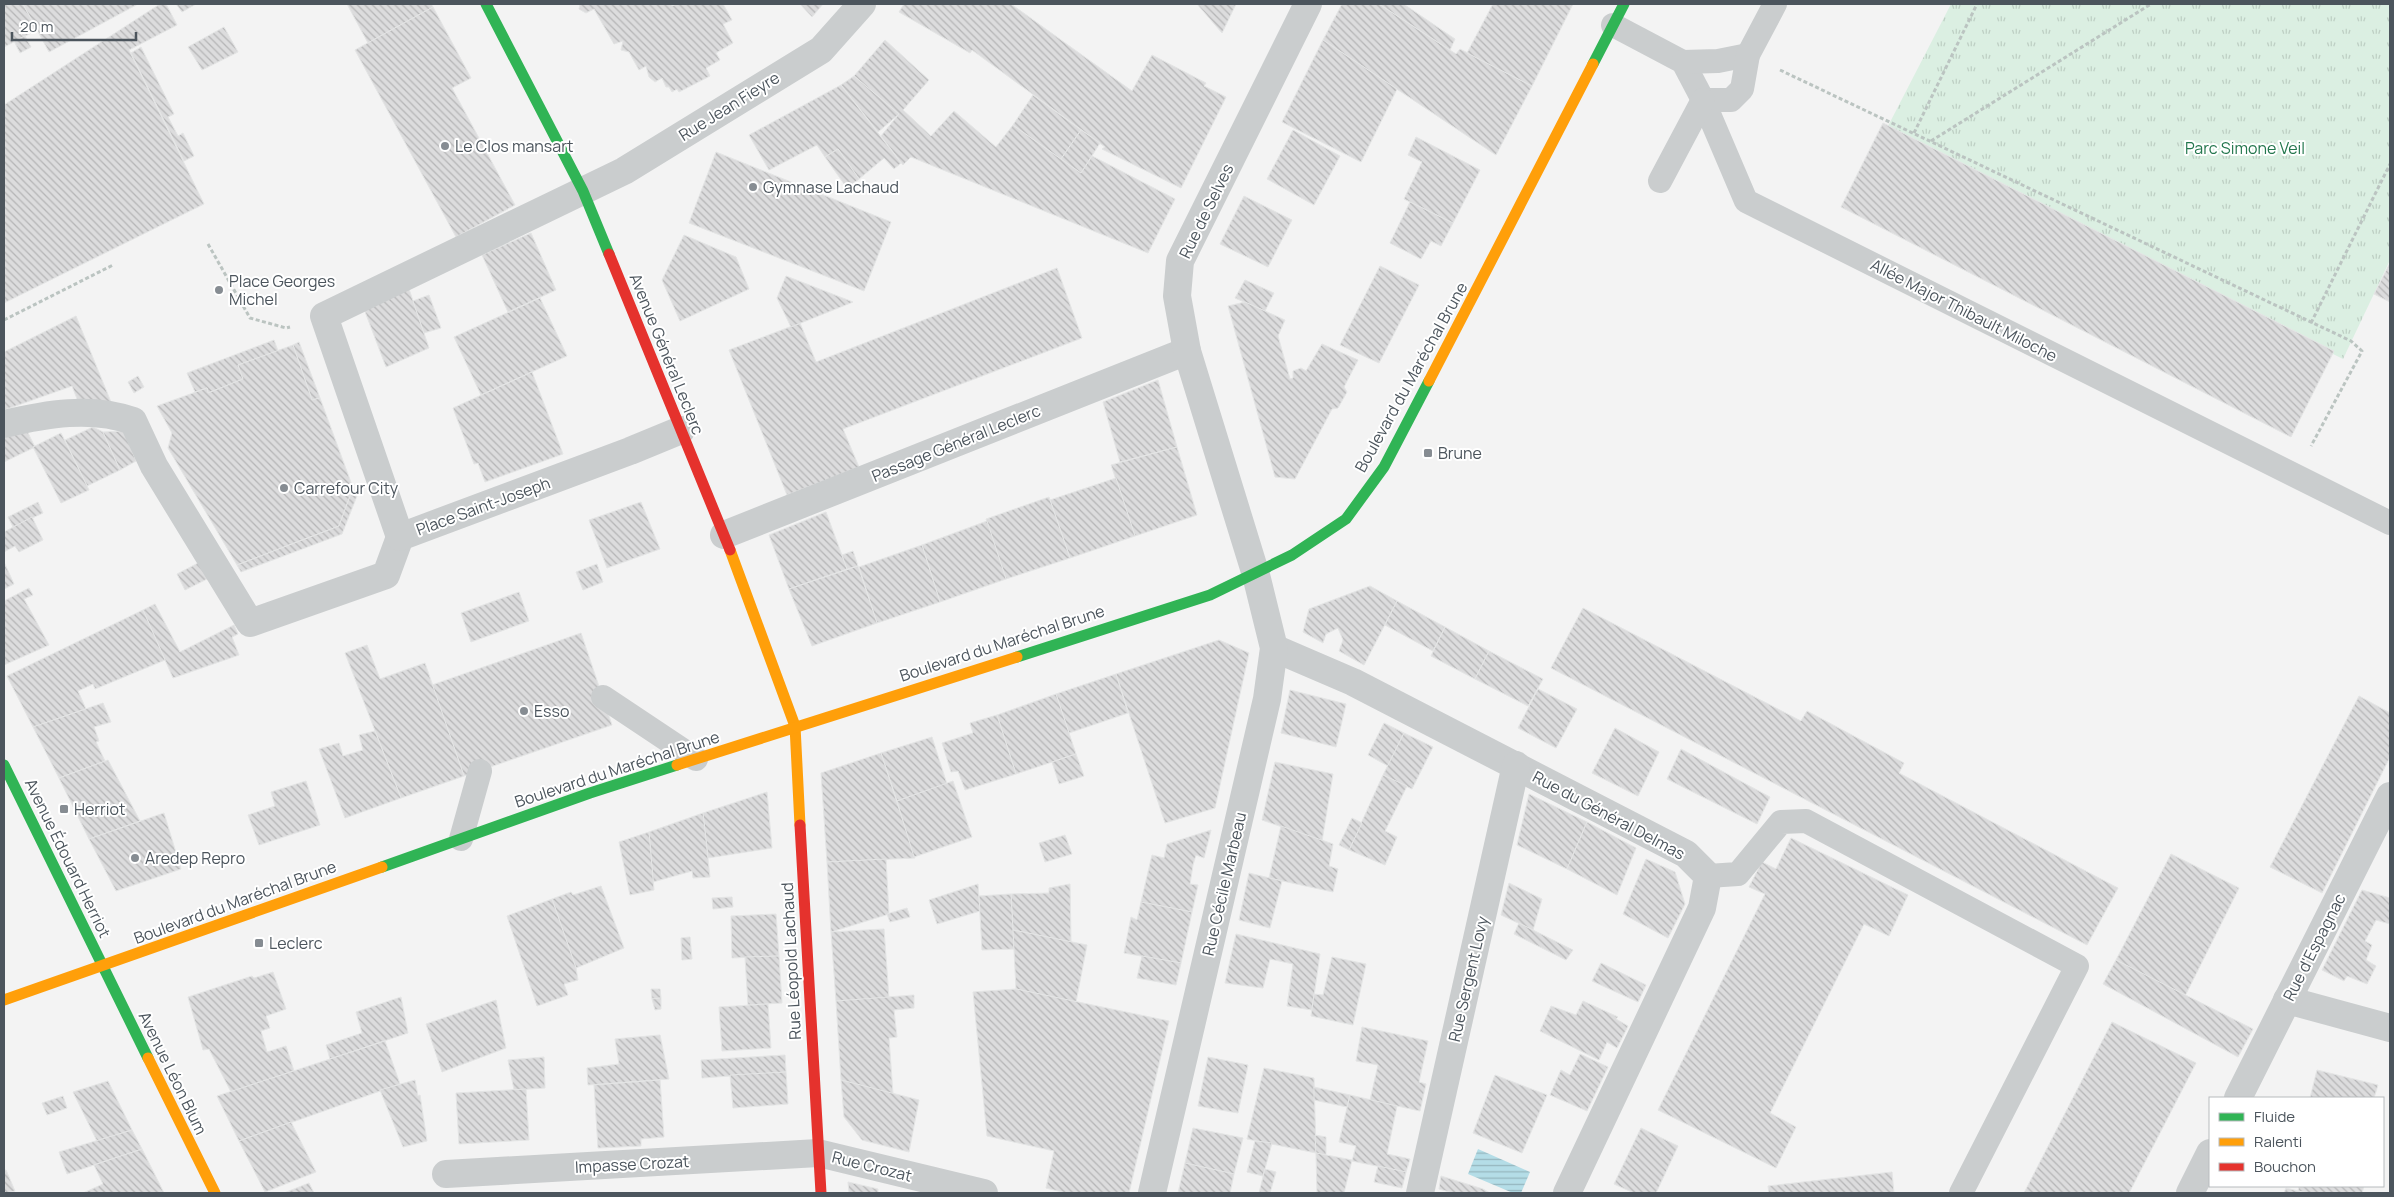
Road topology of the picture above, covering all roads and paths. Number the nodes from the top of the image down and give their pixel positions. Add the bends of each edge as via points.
1 (486, 4) edge
2 (862, 4) edge
3 (1308, 4) edge
4 (1624, 4) edge
5 (1775, 4) edge
6 (1978, 4) edge
7 (2151, 4) edge
8 (1613, 25) junction
9 (1748, 55) junction
10 (1683, 62) junction
11 (1703, 100) junction
12 (1914, 134) junction
13 (1931, 142) junction
14 (2390, 164) edge
15 (1660, 181) dead end
16 (583, 191) junction
17 (208, 244) dead end
18 (113, 265) dead end
19 (324, 316) junction
20 (4, 320) edge
21 (2311, 323) junction
22 (1188, 351) junction
23 (4, 424) edge
24 (681, 430) junction
25 (2295, 476) junction
26 (2390, 523) edge
27 (724, 534) junction
28 (400, 537) junction
29 (1256, 575) junction
30 (1274, 648) junction
31 (603, 697) dead end
32 (795, 726) junction
33 (696, 760) junction
34 (4, 765) edge
35 (1516, 765) junction
36 (480, 771) dead end
37 (2390, 796) edge
38 (461, 839) junction
39 (1708, 876) junction
40 (103, 966) junction
41 (4, 1000) edge
42 (2287, 1000) junction
43 (2390, 1028) edge
44 (2238, 1097) edge
45 (818, 1153) junction
46 (2209, 1155) edge
47 (446, 1174) dead end
48 (215, 1193) edge
49 (821, 1193) edge
50 (984, 1193) edge
51 (1152, 1193) edge
52 (1420, 1193) edge
53 (1567, 1193) edge
54 (1961, 1193) edge
55 (2190, 1193) edge

1 - 16 main road, Avenue Général Leclerc
2 - 16 street, Rue Jean Fieyre via 821,50 624,171
3 - 22 street, Rue de Selves via 1180,261 1177,296
4 - 8 main road, Boulevard du Maréchal Brune
5 - 9 lane
6 - 12 path
7 - 13 path
8 - 10 lane
8 - 29 main road, Boulevard du Maréchal Brune via 1384,467 1346,519 1292,556
9 - 10 lane via 1718,61
9 - 11 lane via 1742,89 1731,100
9 - 12 path
10 - 11 lane, Allée Major Thibault Miloche
11 - 15 lane
11 - 25 lane, Allée Major Thibault Miloche via 1746,202
12 - 13 path
13 - 21 path
14 - 21 path
16 - 19 street, Rue Jean Fieyre
16 - 24 main road, Avenue Général Leclerc
17 - 19 path via 250,318 286,328
18 - 20 path
19 - 28 street
21 - 25 path via 2351,342 2362,351
22 - 27 street, Passage Général Leclerc
22 - 29 street, Rue de Selves
23 - 28 street, Place Saint-Joseph via 52,413 115,414 133,421 154,466 250,623 386,575
24 - 27 main road, Avenue Général Leclerc
24 - 28 street, Place Saint-Joseph
25 - 26 lane, Allée Major Thibault Miloche
27 - 32 main road, Avenue Général Leclerc
29 - 30 street, Rue Cécile Marbeau
29 - 32 main road, Boulevard du Maréchal Brune via 1210,595
30 - 35 street, Rue du Général Delmas via 1352,682
30 - 51 street, Rue Cécile Marbeau via 1267,699
31 - 33 lane
32 - 33 main road, Boulevard du Maréchal Brune
32 - 45 main road, Rue Léopold Lachaud
33 - 38 main road, Boulevard du Maréchal Brune
34 - 40 main road, Avenue Édouard Herriot
35 - 39 street, Rue du Général Delmas via 1686,854
35 - 52 street, Rue Sergent Lovy
36 - 38 lane
37 - 42 street, Rue d'Espagnac
38 - 40 main road, Boulevard du Maréchal Brune
39 - 53 street via 1702,908
39 - 54 lane via 1738,874 1781,822 1806,821 2077,966
40 - 41 main road, Boulevard du Maréchal Brune
40 - 48 main road, Avenue Léon Blum
42 - 43 street
42 - 44 street, Rue d'Espagnac
45 - 47 street, Impasse Crozat
45 - 49 main road, Rue Léopold Lachaud
45 - 50 street, Rue Crozat
46 - 55 street

